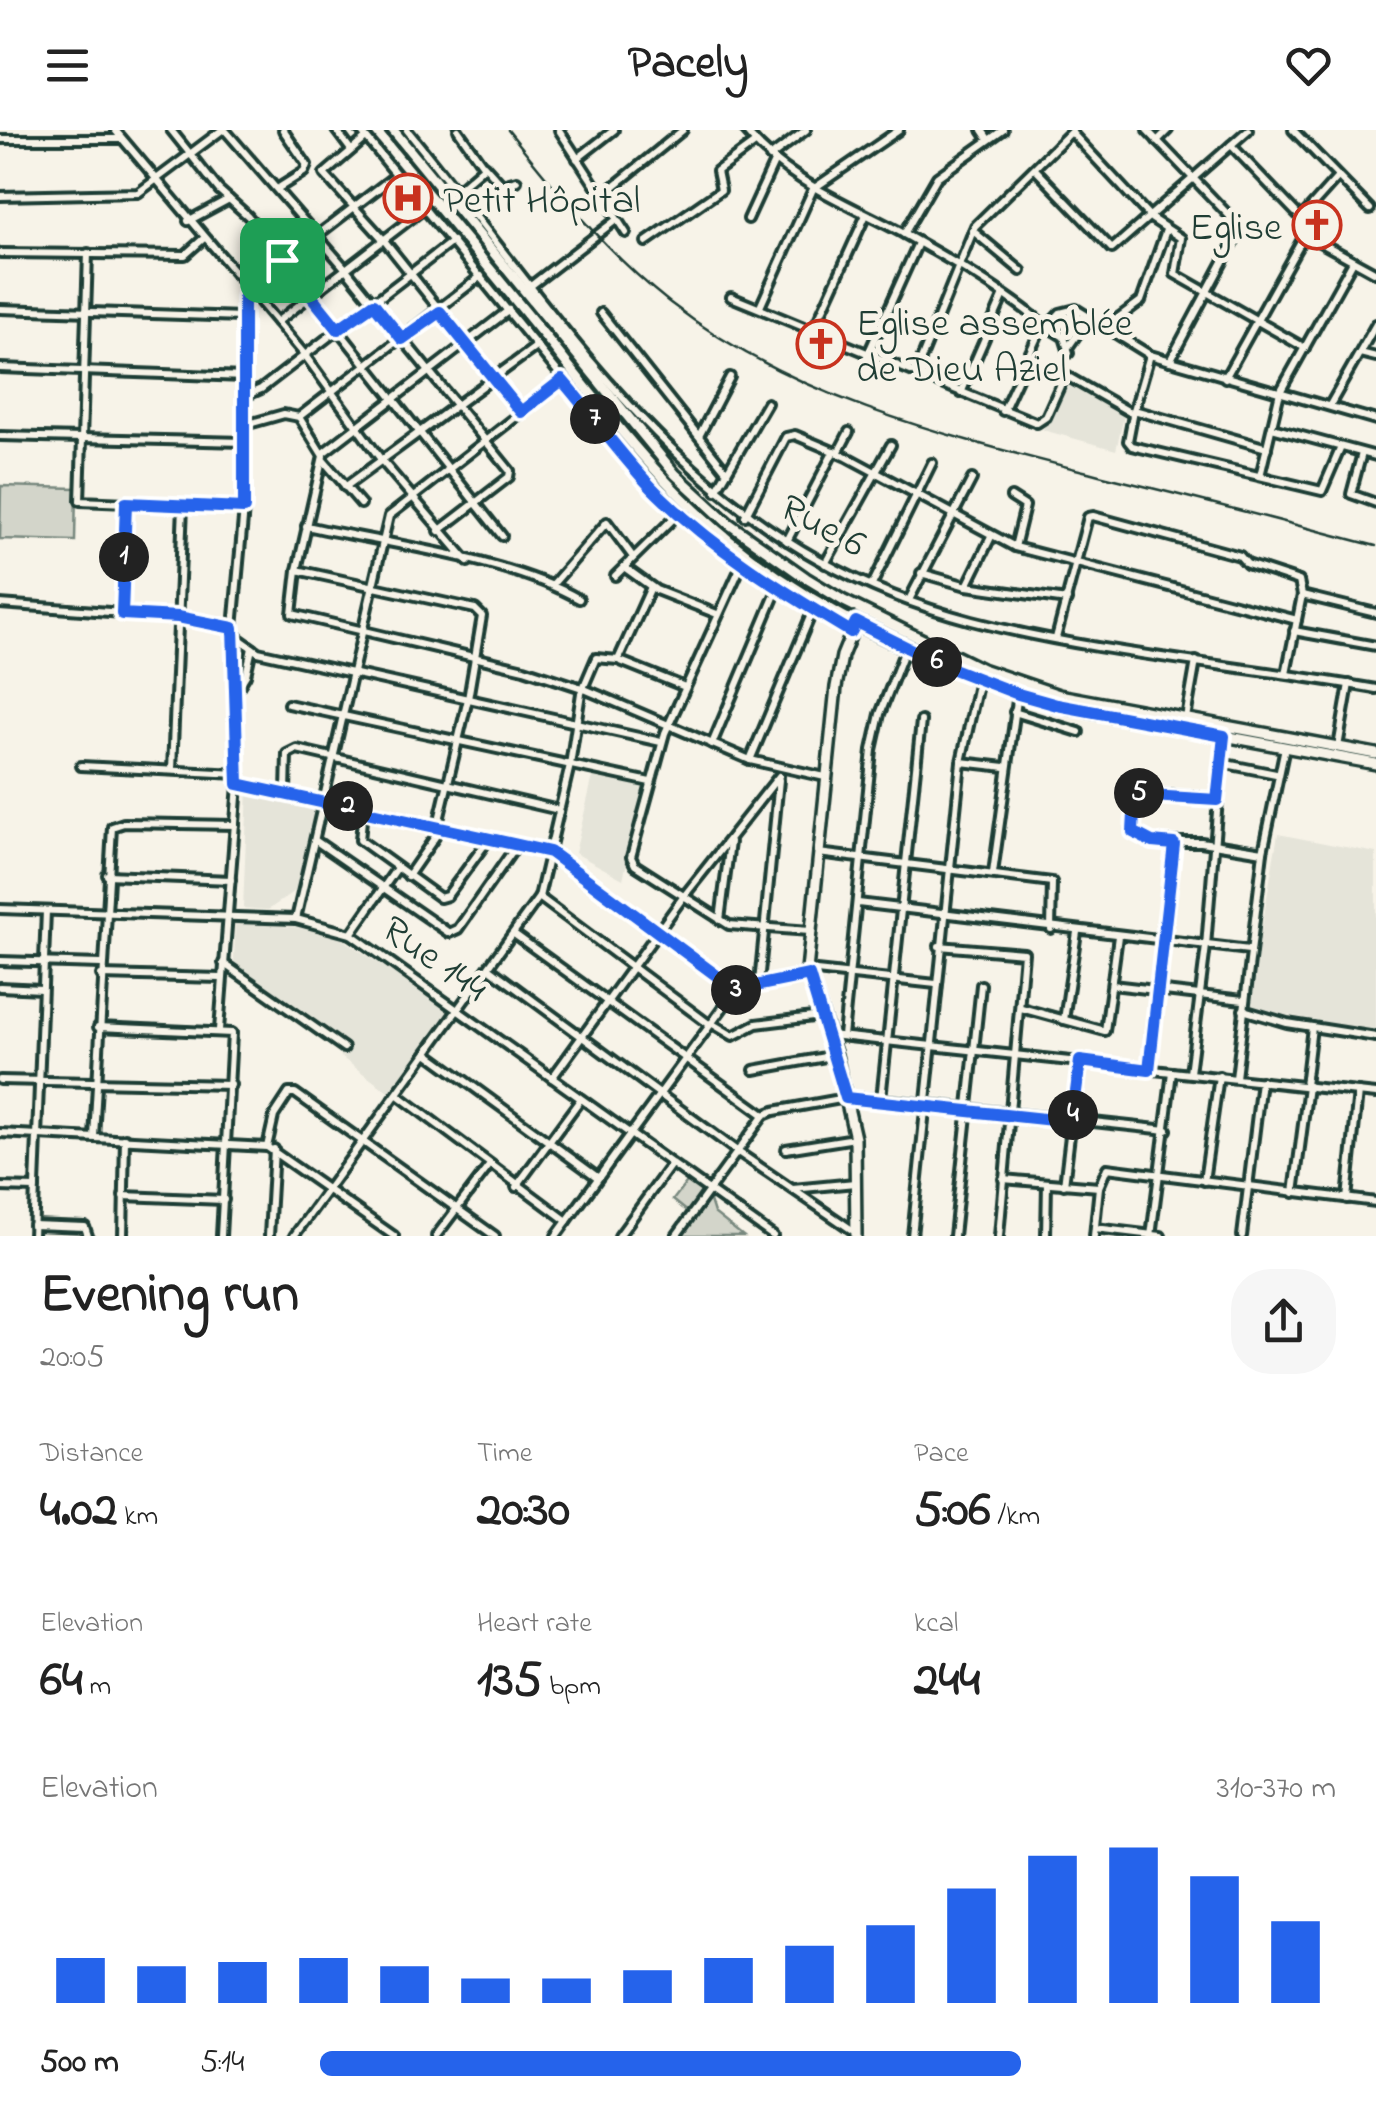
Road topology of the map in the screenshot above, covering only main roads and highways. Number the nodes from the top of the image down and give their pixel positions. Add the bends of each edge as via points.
1 (375, 130) edge
2 (394, 130) edge
3 (854, 627) junction
4 (1185, 724) junction
5 (1376, 754) edge
6 (1376, 764) edge
7 (856, 1234) edge

1 - 3 main road via 654,470 747,554
2 - 4 main road via 675,474 773,557 844,602 982,668 1059,695
3 - 4 main road via 1018,694
3 - 7 main road via 838,673 808,972 854,1138
4 - 5 main road
4 - 6 main road

